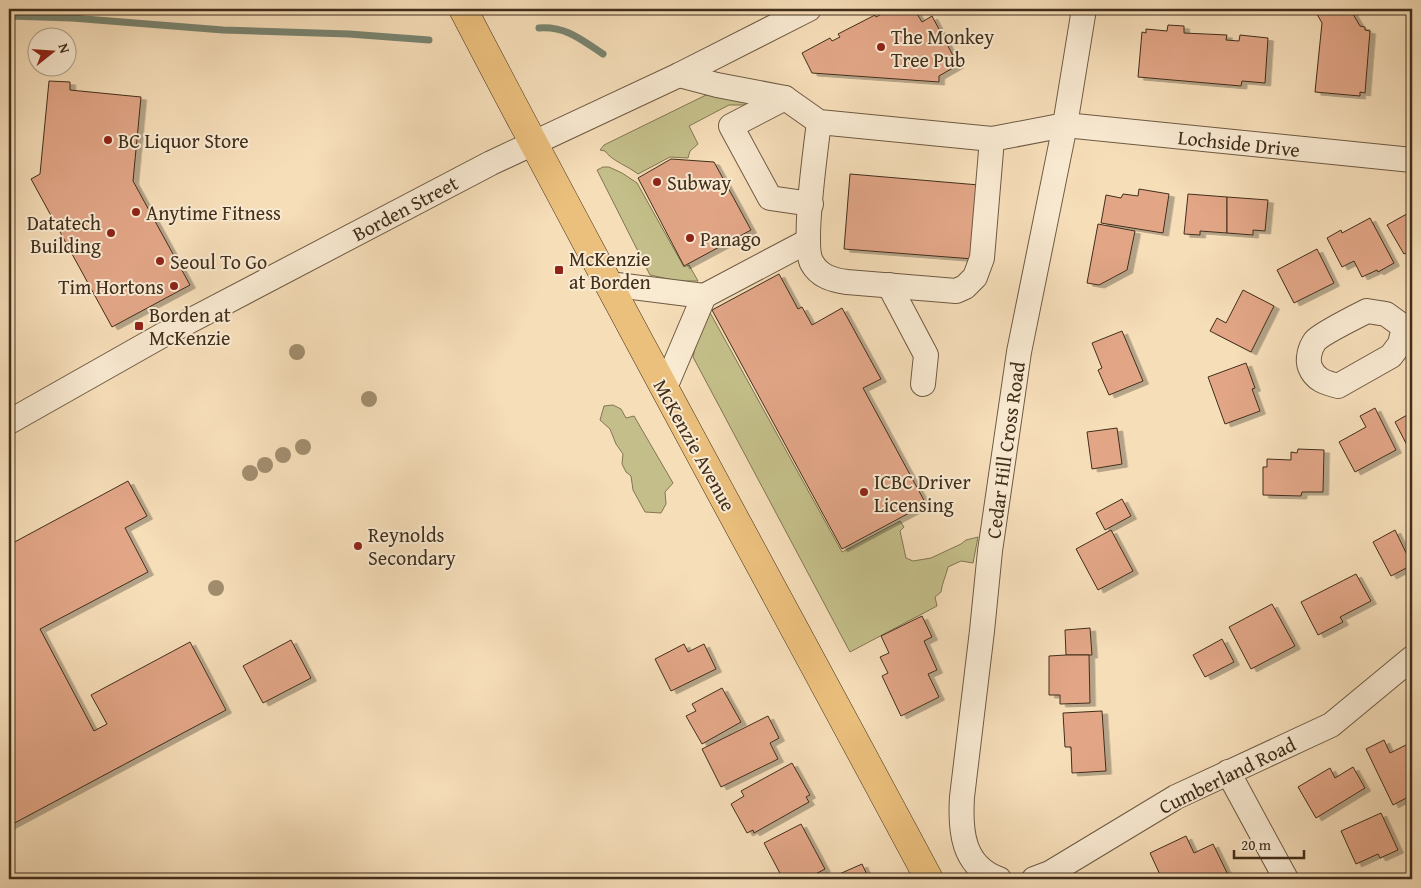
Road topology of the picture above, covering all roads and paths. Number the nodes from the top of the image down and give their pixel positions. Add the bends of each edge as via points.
1 (463, 9) edge
2 (809, 9) edge
3 (1084, 9) edge
4 (679, 75) junction
5 (785, 98) junction
6 (819, 122) junction
7 (1065, 125) junction
8 (992, 139) junction
9 (533, 143) junction
10 (1412, 160) edge
11 (811, 204) junction
12 (808, 241) junction
13 (609, 284) junction
14 (889, 285) junction
15 (704, 296) junction
16 (923, 384) dead end
17 (664, 390) junction
18 (9, 422) edge
19 (1412, 658) edge
20 (1228, 772) junction
21 (929, 879) edge
22 (998, 879) edge
23 (1034, 879) edge
24 (1286, 879) edge

1 - 9 main road, McKenzie Avenue
2 - 4 street, Borden Street
3 - 7 street, Cedar Hill Cross Road
4 - 5 street
4 - 9 street, Borden Street
5 - 6 street
5 - 11 street via 731,126 770,198
6 - 8 street, Lochside Drive
6 - 11 street
7 - 8 street, Lochside Drive
7 - 10 street, Lochside Drive
7 - 22 street, Cedar Hill Cross Road via 1019,352 990,551 962,797 963,841 974,862
8 - 14 street via 982,258 975,277 966,287 956,291
9 - 13 main road, McKenzie Avenue
9 - 18 street, Borden Street via 161,336
11 - 12 street
12 - 14 street via 810,261 819,272 834,281
12 - 15 street
13 - 15 street
13 - 17 main road, McKenzie Avenue
14 - 16 street via 926,356
15 - 17 street
17 - 21 main road, McKenzie Avenue
19 - 20 street, Cumberland Road via 1330,724
20 - 23 street, Cumberland Road via 1176,797 1050,873
20 - 24 street

